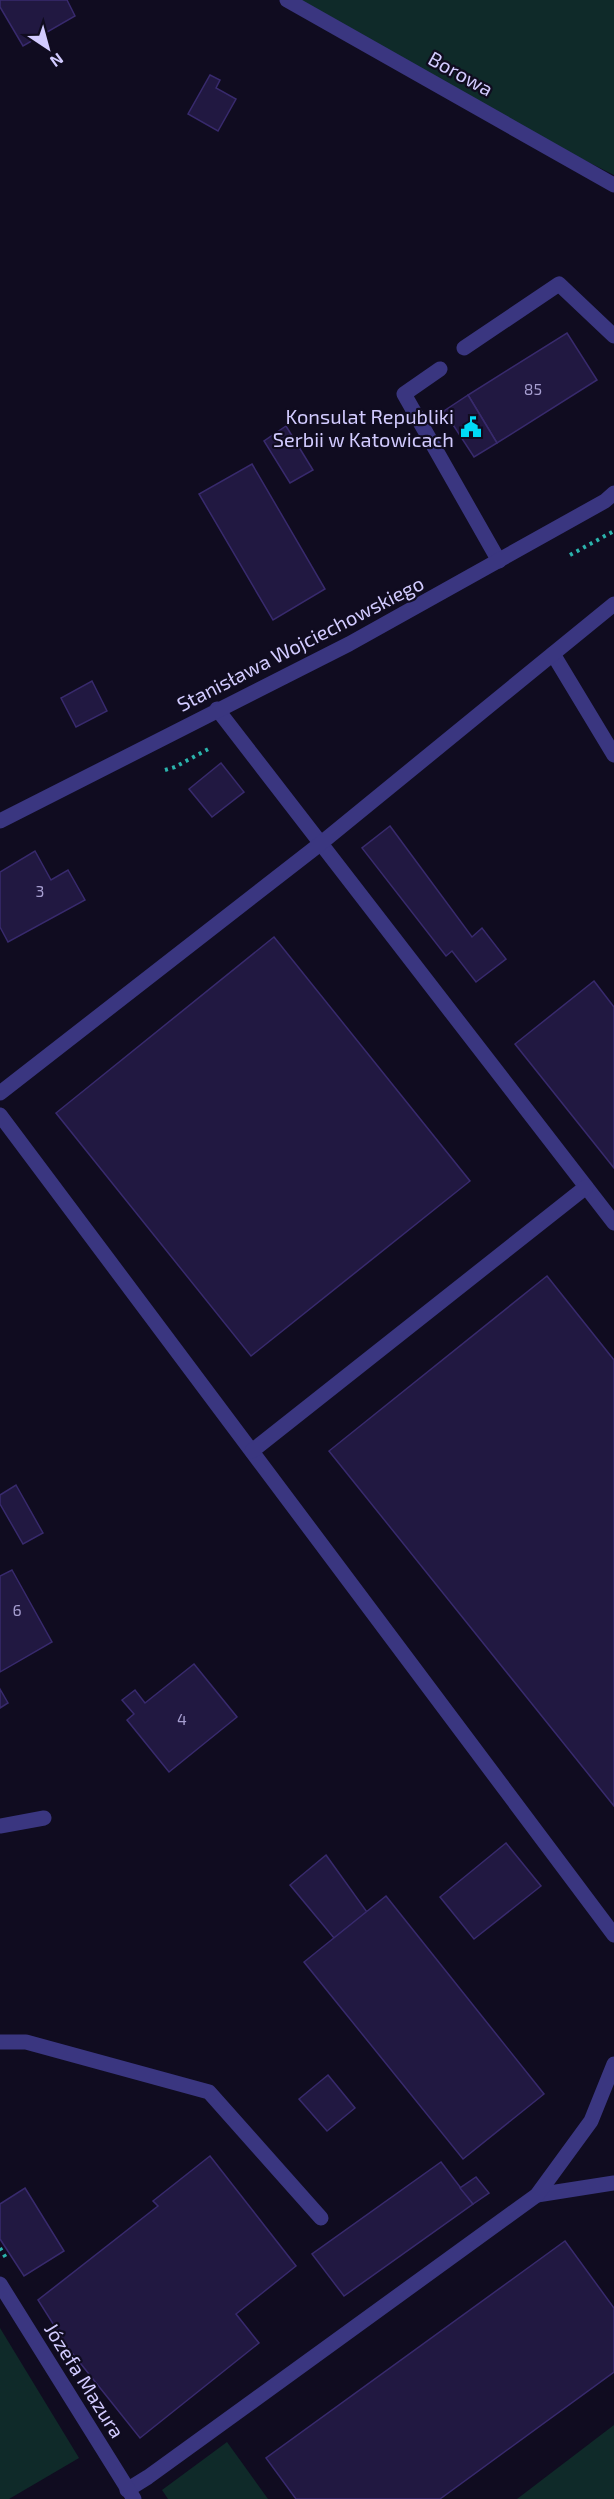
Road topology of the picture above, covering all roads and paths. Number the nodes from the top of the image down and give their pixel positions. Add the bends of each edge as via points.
1 (287, 0) edge
2 (614, 185) edge
3 (614, 336) edge
4 (464, 348) dead end
5 (440, 369) dead end
6 (614, 493) edge
7 (499, 561) junction
8 (614, 604) edge
9 (553, 654) junction
10 (217, 709) junction
11 (614, 755) edge
12 (0, 821) edge
13 (320, 844) junction
14 (0, 1093) edge
15 (0, 1115) edge
16 (585, 1187) junction
17 (614, 1224) edge
18 (252, 1451) junction
19 (44, 1818) dead end
20 (0, 1826) edge
21 (614, 1935) edge
22 (0, 2042) edge
23 (614, 2064) edge
24 (614, 2183) edge
25 (537, 2195) junction
26 (321, 2218) dead end
27 (0, 2284) edge
28 (131, 2494) edge

1 - 2 street, Borowa
3 - 4 street via 559,284
5 - 7 street via 404,394
6 - 7 street, Stanisława Wojciechowskiego
7 - 10 street, Stanisława Wojciechowskiego via 349,644
8 - 9 street
9 - 11 street
9 - 13 street
10 - 12 street, Stanisława Wojciechowskiego
10 - 13 street
13 - 14 street
13 - 16 street
15 - 18 street
16 - 17 street
16 - 18 street
18 - 21 street
19 - 20 street
22 - 26 street via 26,2043 209,2092
23 - 25 street via 591,2121
24 - 25 street
25 - 28 street via 151,2475
27 - 28 street, Józefa Mazura

